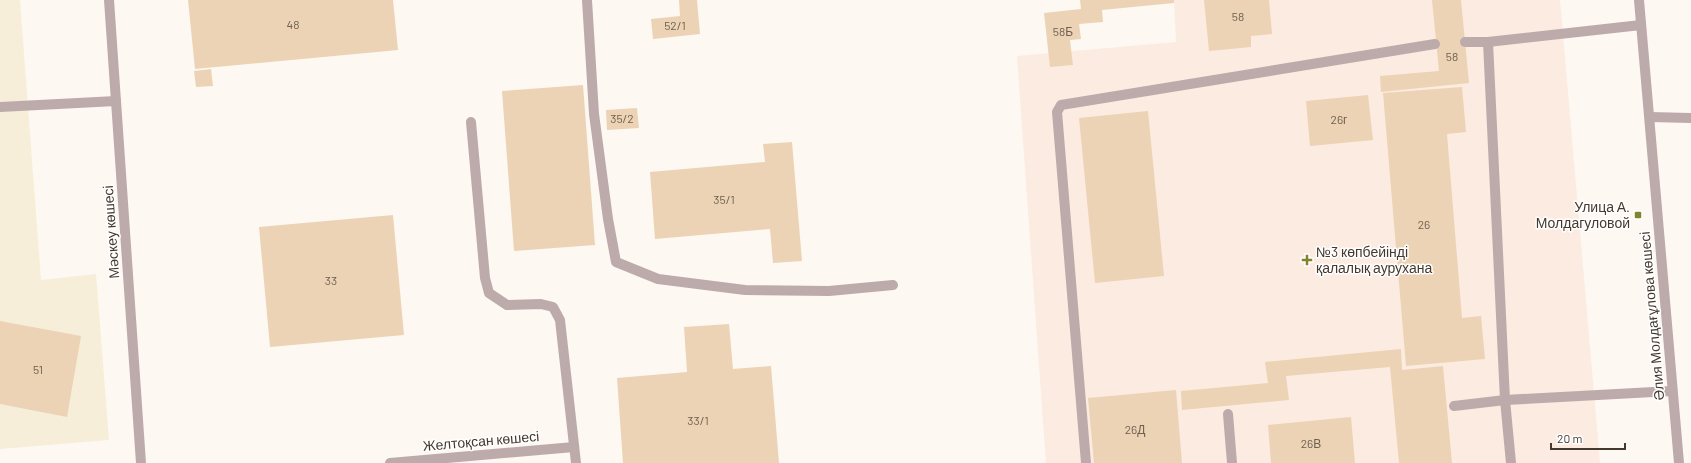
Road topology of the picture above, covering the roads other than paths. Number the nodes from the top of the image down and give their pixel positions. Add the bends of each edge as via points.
1 (109, 0) edge
2 (587, 0) edge
3 (1639, 0) edge
4 (1641, 25) junction
5 (1465, 42) dead end
6 (1488, 42) junction
7 (1436, 44) dead end
8 (116, 101) junction
9 (0, 107) edge
10 (1650, 117) junction
11 (1691, 118) edge
12 (471, 122) dead end
13 (893, 286) dead end
14 (1672, 391) junction
15 (1505, 400) junction
16 (1454, 406) dead end
17 (1228, 414) dead end
18 (574, 447) junction
19 (141, 463) edge
20 (390, 463) edge
21 (576, 463) edge
22 (1086, 463) edge
23 (1232, 463) edge
24 (1511, 463) edge
25 (1679, 463) edge

1 - 8 street, Мәскеу көшесі
2 - 13 street via 594,114 616,262 658,279 745,290 829,291
3 - 4 street, Әлия Молдағұлова көшесі
4 - 6 street
4 - 10 street, Әлия Молдағұлова көшесі
5 - 6 street
6 - 15 street
7 - 22 street via 1059,107 1057,112
8 - 9 street
8 - 19 street, Мәскеу көшесі
10 - 11 street
10 - 14 street, Әлия Молдағұлова көшесі
12 - 18 street via 485,278 489,293 507,305 541,304 553,307 560,320
14 - 15 street
14 - 25 street, Әлия Молдағұлова көшесі
15 - 16 street
15 - 24 street
17 - 23 street
18 - 20 street, Желтоқсан көшесі
18 - 21 street

